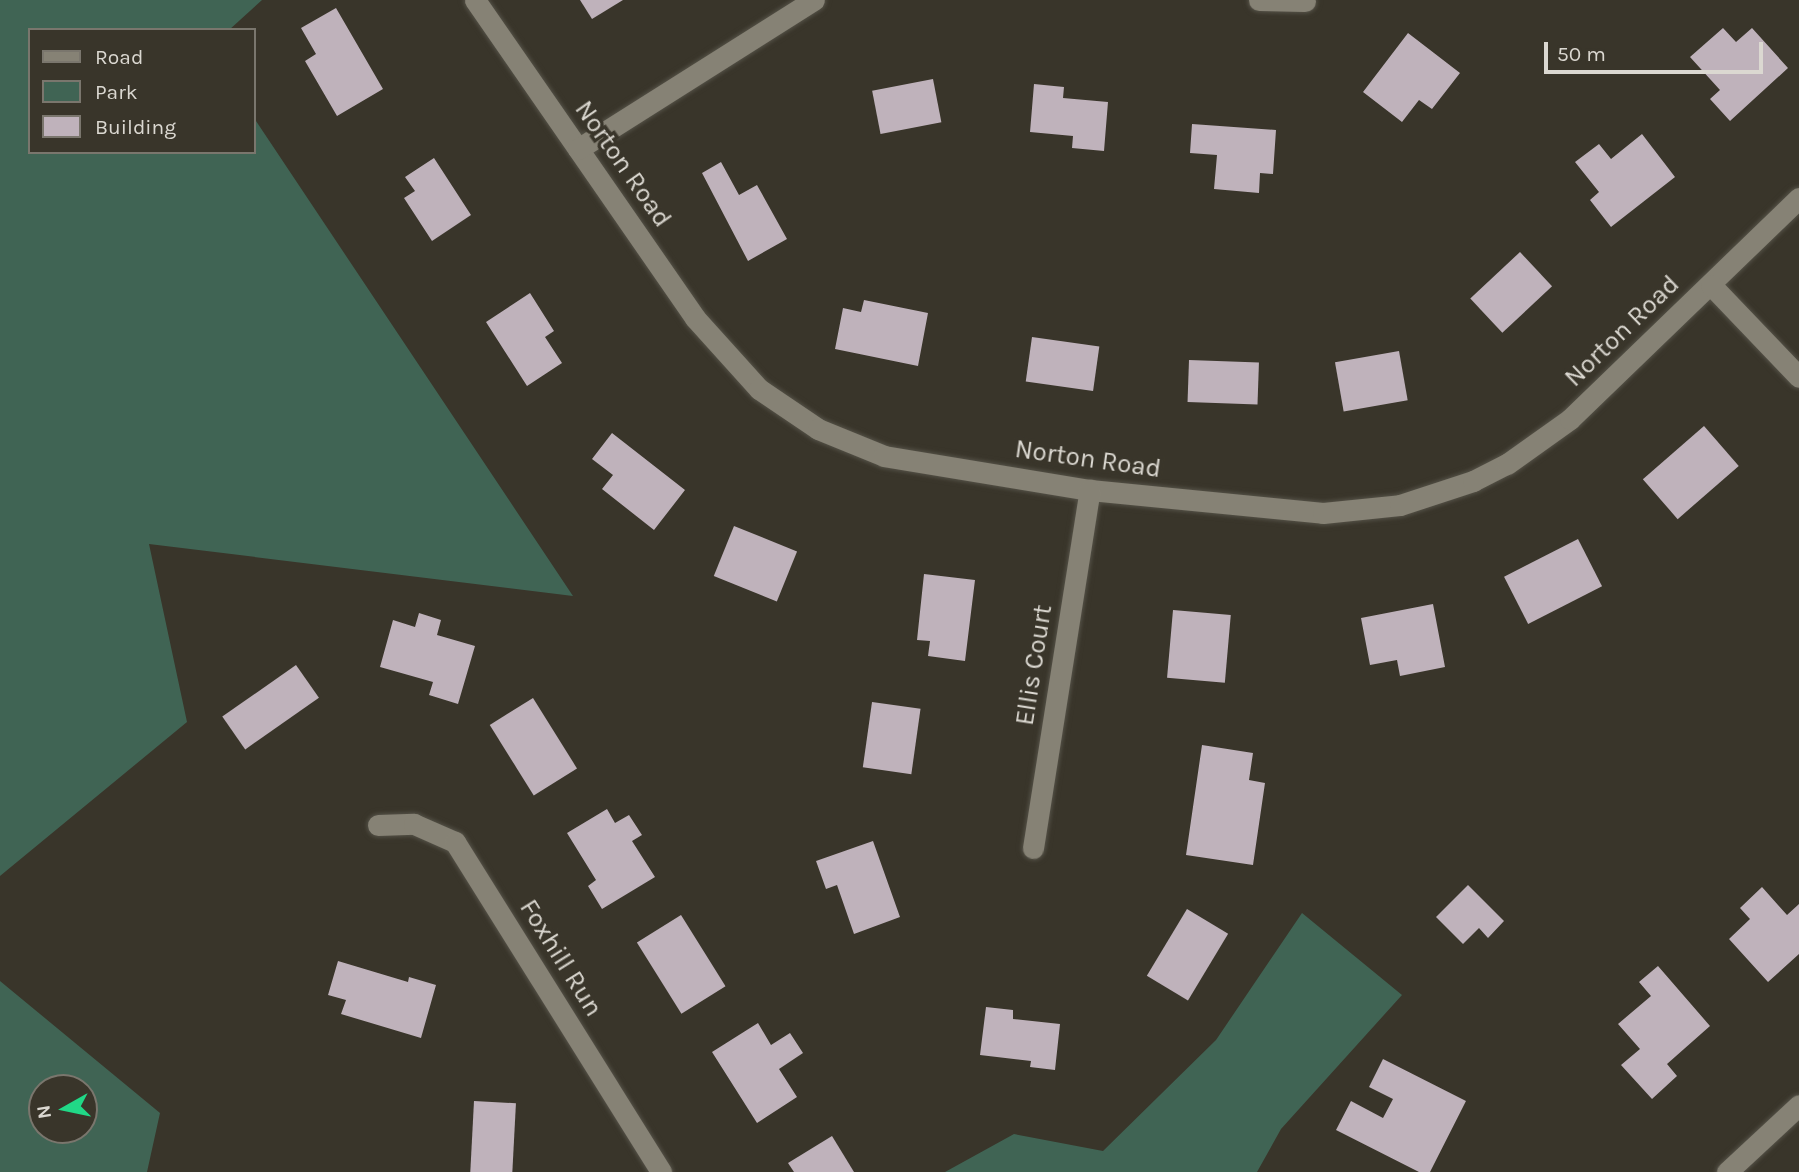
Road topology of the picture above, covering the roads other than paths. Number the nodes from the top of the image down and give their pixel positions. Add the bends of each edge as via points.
1 (475, 0) edge
2 (814, 0) edge
3 (1259, 0) edge
4 (1305, 1) edge
5 (578, 149) junction
6 (1799, 198) edge
7 (1711, 285) junction
8 (1799, 377) edge
9 (1090, 491) junction
10 (378, 825) dead end
11 (1033, 848) dead end
12 (1799, 1105) edge
13 (662, 1172) edge
14 (1727, 1172) edge

1 - 5 street, Norton Road
2 - 5 street
3 - 4 street
5 - 9 street, Norton Road via 710,337 759,389 788,410 829,434 884,456
6 - 7 street, Norton Road
7 - 8 street
7 - 9 street, Norton Road via 1540,443 1484,476 1437,495 1400,505 1323,513
9 - 11 street, Ellis Court
10 - 13 street, Foxhill Run via 414,824 455,842
12 - 14 street

